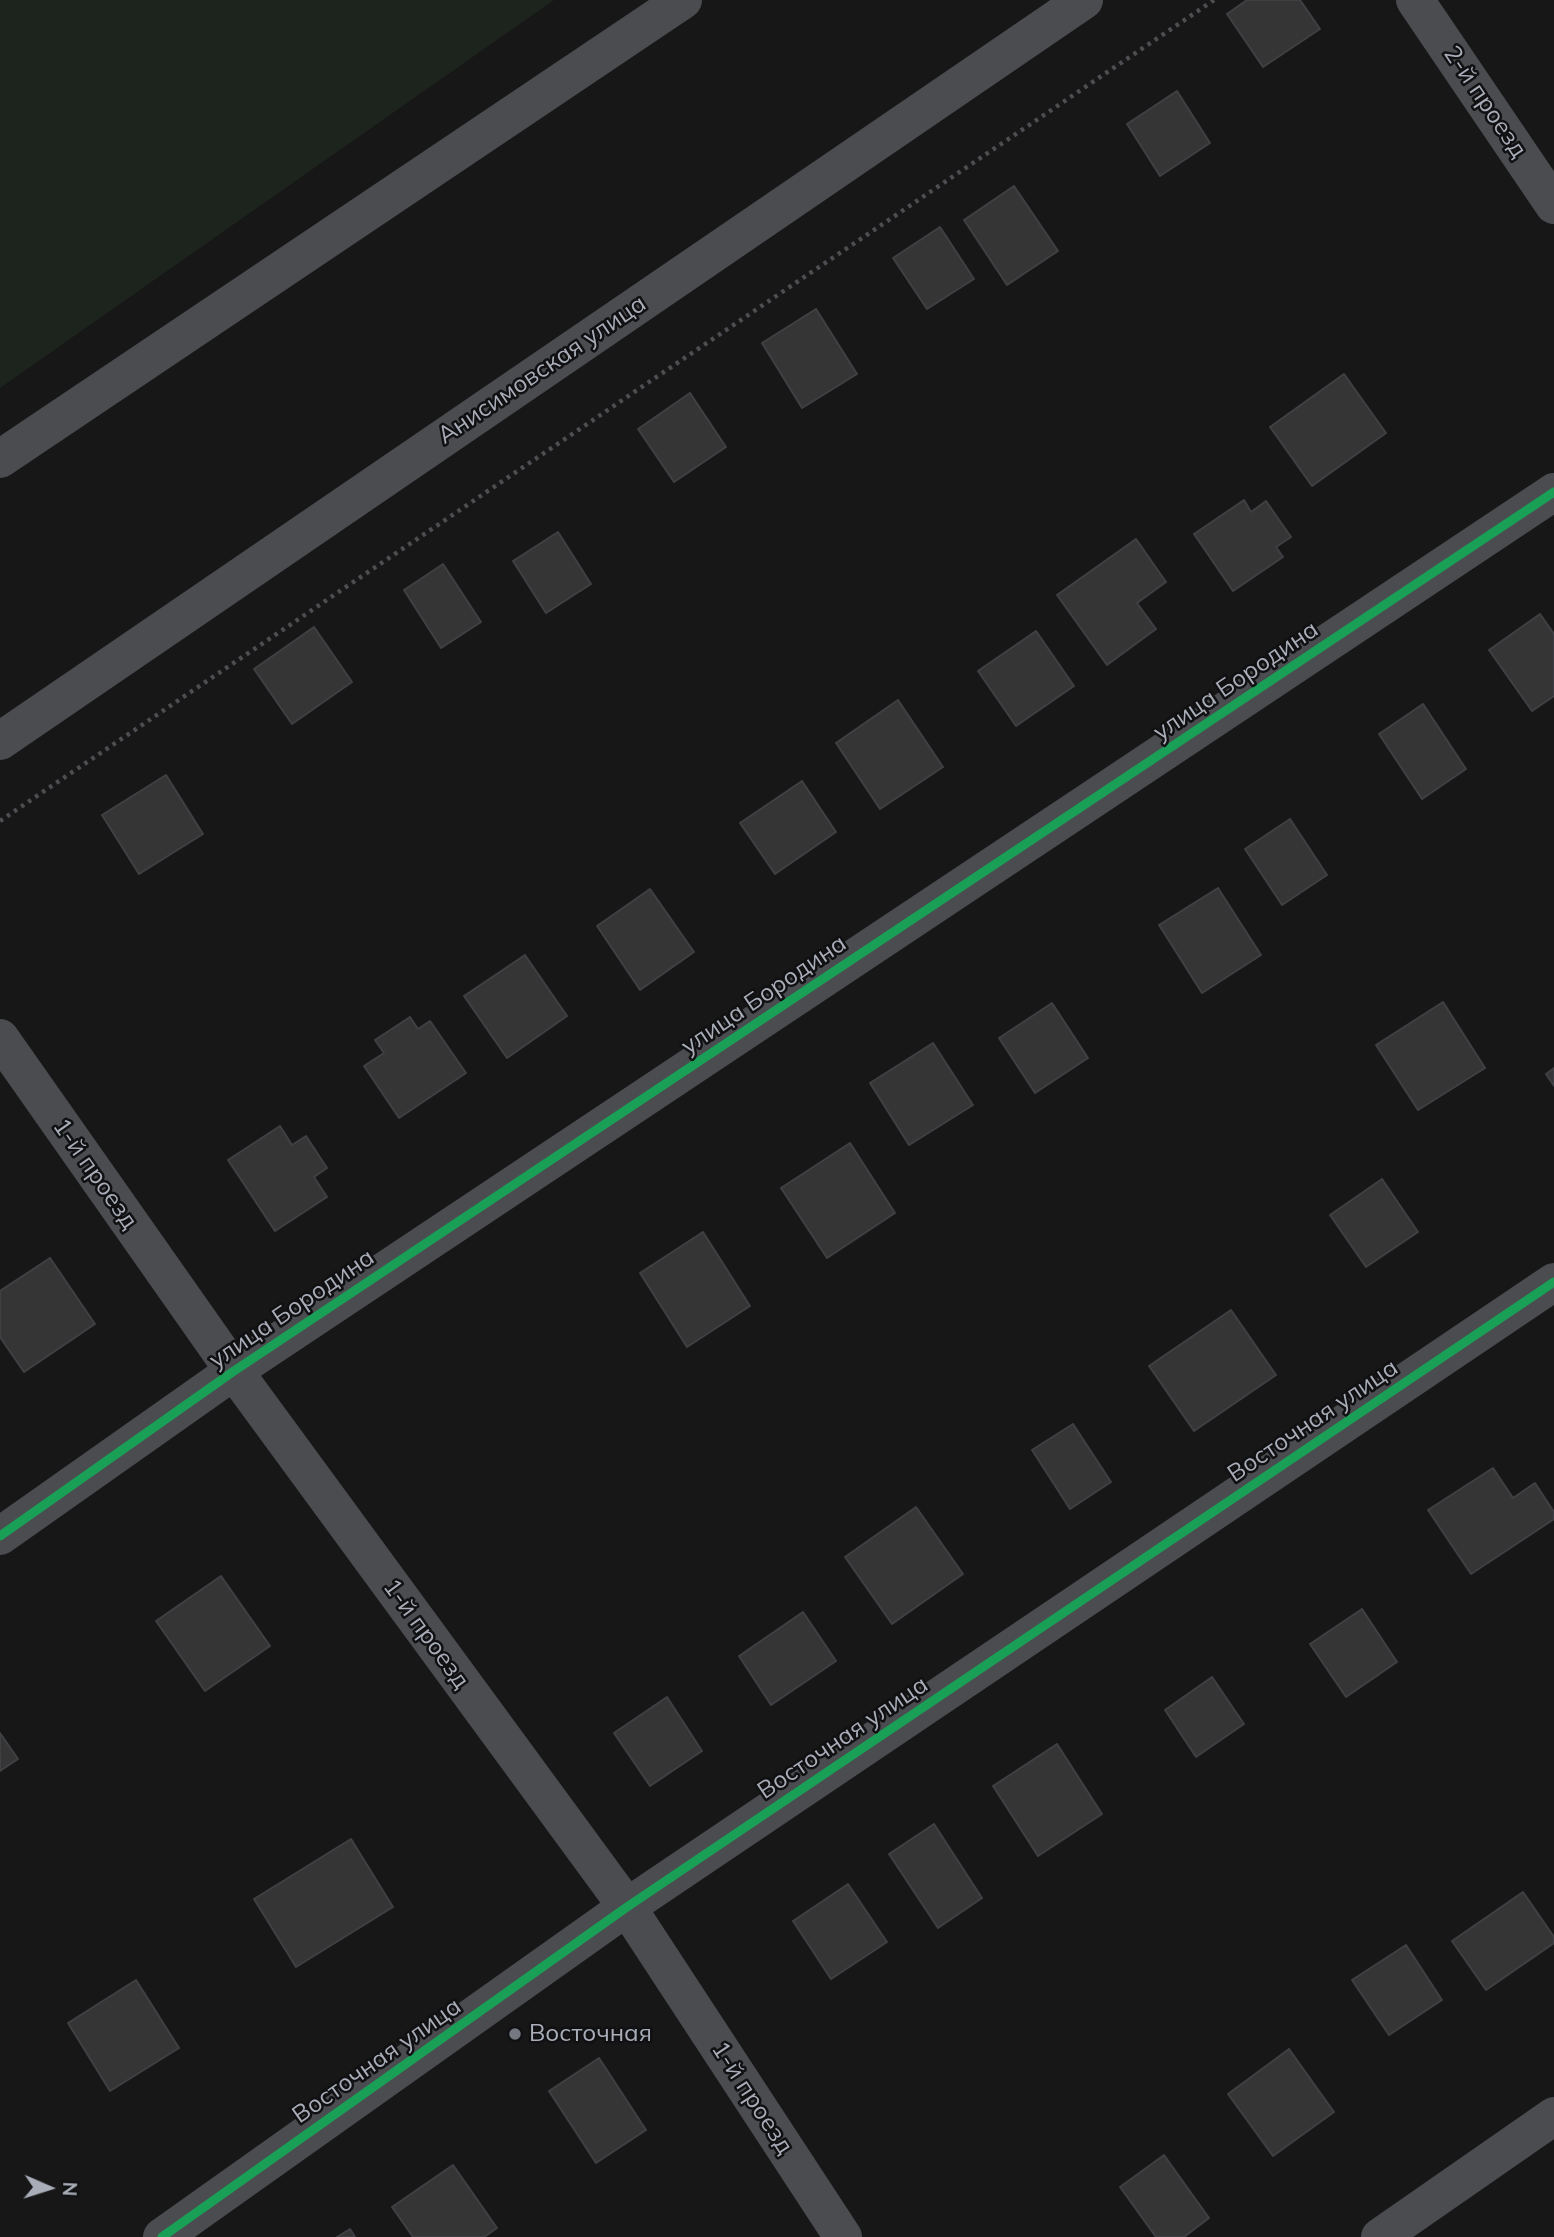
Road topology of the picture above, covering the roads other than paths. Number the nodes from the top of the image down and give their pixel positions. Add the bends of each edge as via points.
1 (684, 0) edge
2 (1084, 0) edge
3 (1415, 0) edge
4 (1554, 205) edge
5 (0, 458) edge
6 (1554, 492) edge
7 (0, 741) edge
8 (0, 1038) edge
9 (1554, 1282) edge
10 (233, 1371) junction
11 (0, 1536) edge
12 (626, 1907) junction
13 (1554, 2116) edge
14 (162, 2237) edge
15 (843, 2237) edge
16 (1380, 2237) edge

1 - 5 street
2 - 7 street, Анисимовская улица
3 - 4 street, 2-й проезд
6 - 10 street, улица Бородина
8 - 10 street, 1-й проезд
9 - 12 street, Восточная улица
10 - 11 street, улица Бородина
10 - 12 street, 1-й проезд
12 - 14 street, Восточная улица
12 - 15 street, 1-й проезд
13 - 16 street

